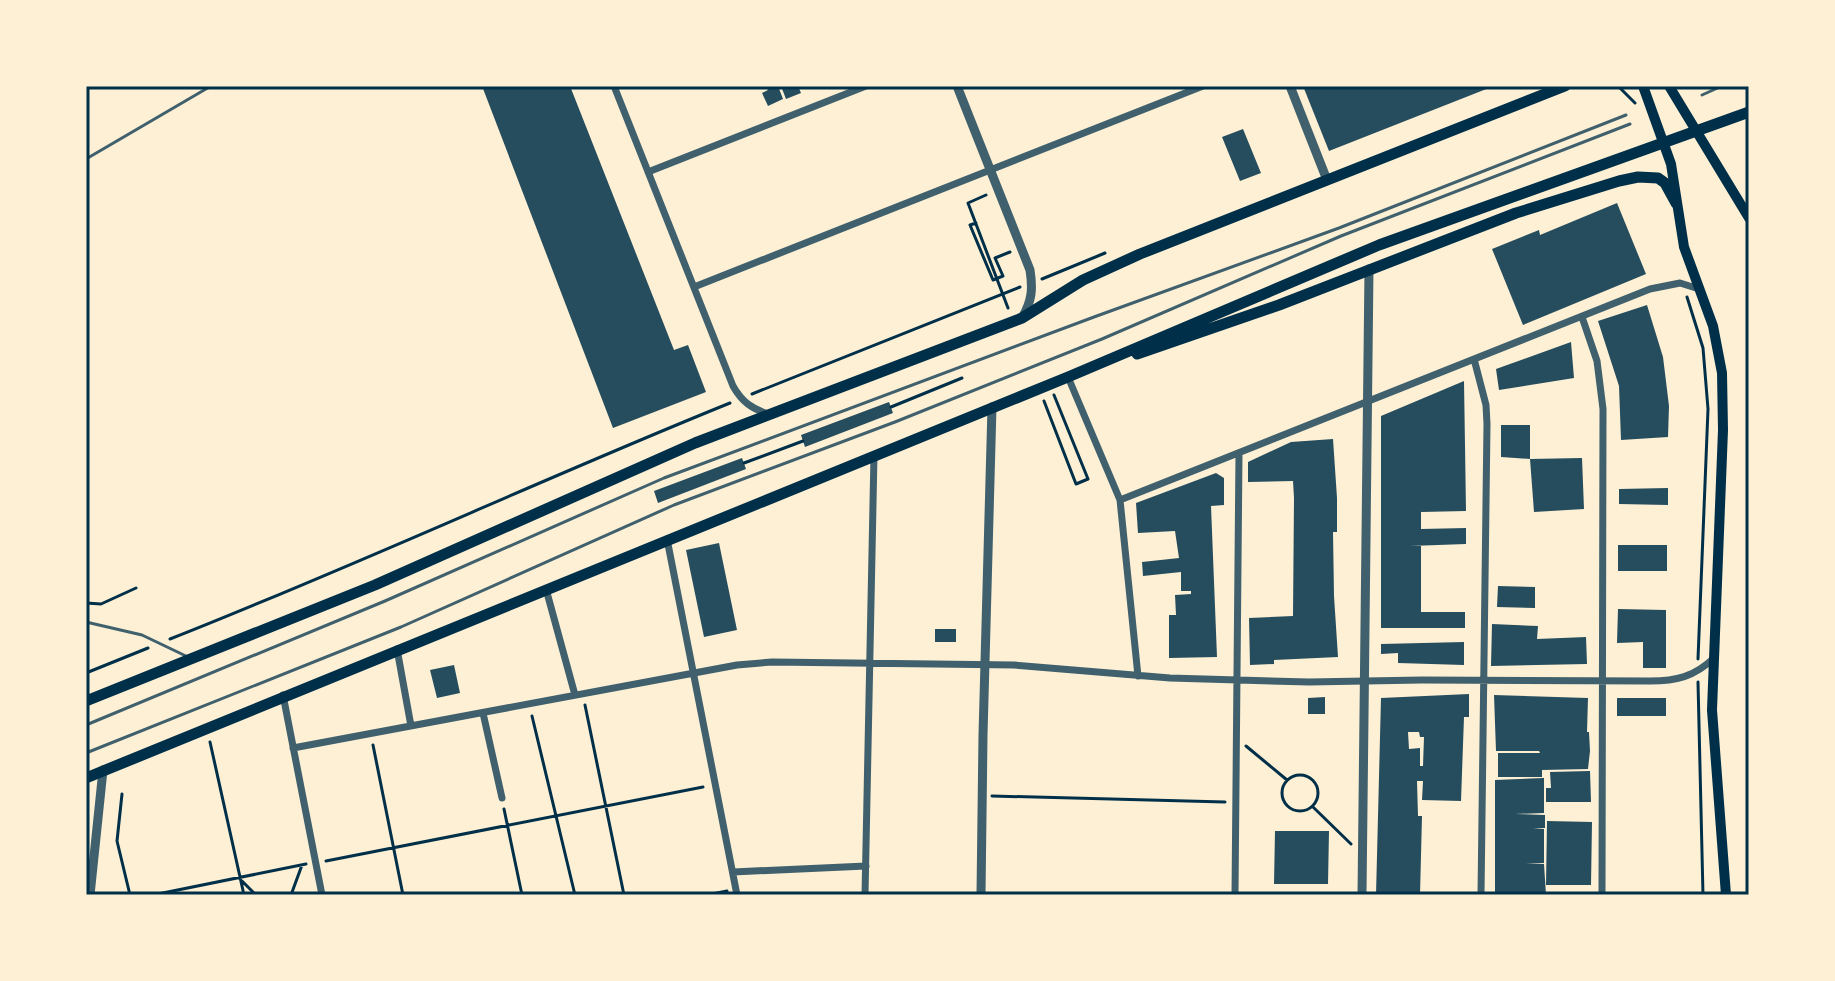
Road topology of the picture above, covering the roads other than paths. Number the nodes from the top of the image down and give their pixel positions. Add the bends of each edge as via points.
1 (211, 86) edge
2 (614, 86) edge
3 (866, 86) edge
4 (957, 86) edge
5 (1203, 86) edge
6 (1290, 86) edge
7 (1565, 86) edge
8 (1643, 86) edge
9 (1669, 86) edge
10 (1722, 86) edge
11 (1702, 95) dead end
12 (1749, 112) edge
13 (1626, 115) dead end
14 (1630, 124) dead end
15 (86, 159) edge
16 (991, 171) junction
17 (648, 172) junction
18 (1327, 180) junction
19 (1676, 203) junction
20 (1749, 218) edge
21 (1369, 269) junction
22 (694, 287) junction
23 (1700, 290) junction
24 (1582, 317) junction
25 (1022, 318) junction
26 (1474, 359) junction
27 (1068, 377) junction
28 (1368, 401) junction
29 (992, 407) junction
30 (769, 414) junction
31 (1239, 453) junction
32 (874, 455) junction
33 (1120, 500) junction
34 (667, 539) junction
35 (546, 588) junction
36 (86, 622) edge
37 (397, 649) junction
38 (192, 658) junction
39 (1714, 658) junction
40 (870, 663) junction
41 (985, 664) junction
42 (693, 673) junction
43 (1138, 676) junction
44 (1236, 680) junction
45 (1482, 680) junction
46 (1365, 681) junction
47 (1602, 681) junction
48 (283, 695) junction
49 (579, 695) junction
50 (86, 701) edge
51 (483, 713) junction
52 (86, 725) edge
53 (411, 726) junction
54 (293, 748) junction
55 (86, 753) edge
56 (103, 770) junction
57 (86, 778) edge
58 (502, 798) road end
59 (866, 866) junction
60 (733, 872) junction
61 (736, 892) edge
62 (90, 895) edge
63 (322, 895) edge
64 (865, 895) edge
65 (981, 895) edge
66 (1235, 895) edge
67 (1362, 895) edge
68 (1481, 895) edge
69 (1602, 895) edge
70 (1726, 895) edge

1 - 15 lane
2 - 17 street
3 - 17 street
4 - 16 street
5 - 16 street
6 - 18 street
7 - 18 highway
8 - 19 main road via 1671,164
9 - 20 main road
10 - 11 lane
12 - 27 highway via 1379,245
13 - 52 lane via 1339,228 664,478
14 - 55 lane via 1341,236 910,416 674,505 401,627
16 - 22 street
16 - 25 street via 1030,270 1031,300
17 - 22 street
18 - 25 highway via 1096,274
19 - 21 highway via 1658,178 1629,179 1516,213
19 - 23 main road
21 - 27 highway via 1220,327
21 - 28 street
22 - 30 street via 740,399
23 - 24 street via 1680,283 1664,285
23 - 39 main road via 1718,349 1724,402
24 - 26 street
24 - 47 street via 1597,361 1603,409
25 - 30 highway
26 - 28 street
26 - 45 street via 1487,424
27 - 29 highway
27 - 33 street
28 - 31 street
28 - 46 street
29 - 32 highway
29 - 41 street
30 - 38 highway via 615,476 375,585
31 - 33 street
31 - 44 street
32 - 34 highway
32 - 40 street
33 - 43 street
34 - 35 highway
34 - 42 street
35 - 37 highway
35 - 49 street
36 - 38 lane via 135,632
37 - 48 highway
37 - 53 street
38 - 50 highway
39 - 47 street via 1680,679
39 - 70 main road via 1712,710
40 - 41 street
40 - 42 street via 763,662
40 - 59 street
41 - 43 street
41 - 65 street
42 - 49 street
42 - 60 street
43 - 44 street
44 - 46 street
44 - 66 street
45 - 46 street
45 - 47 street
45 - 68 street
46 - 67 street
47 - 69 street
48 - 54 street
48 - 56 highway
49 - 51 street
51 - 53 street
51 - 58 street
53 - 54 street
54 - 63 street
56 - 57 highway
56 - 62 street
59 - 60 street
59 - 64 street
60 - 61 street

